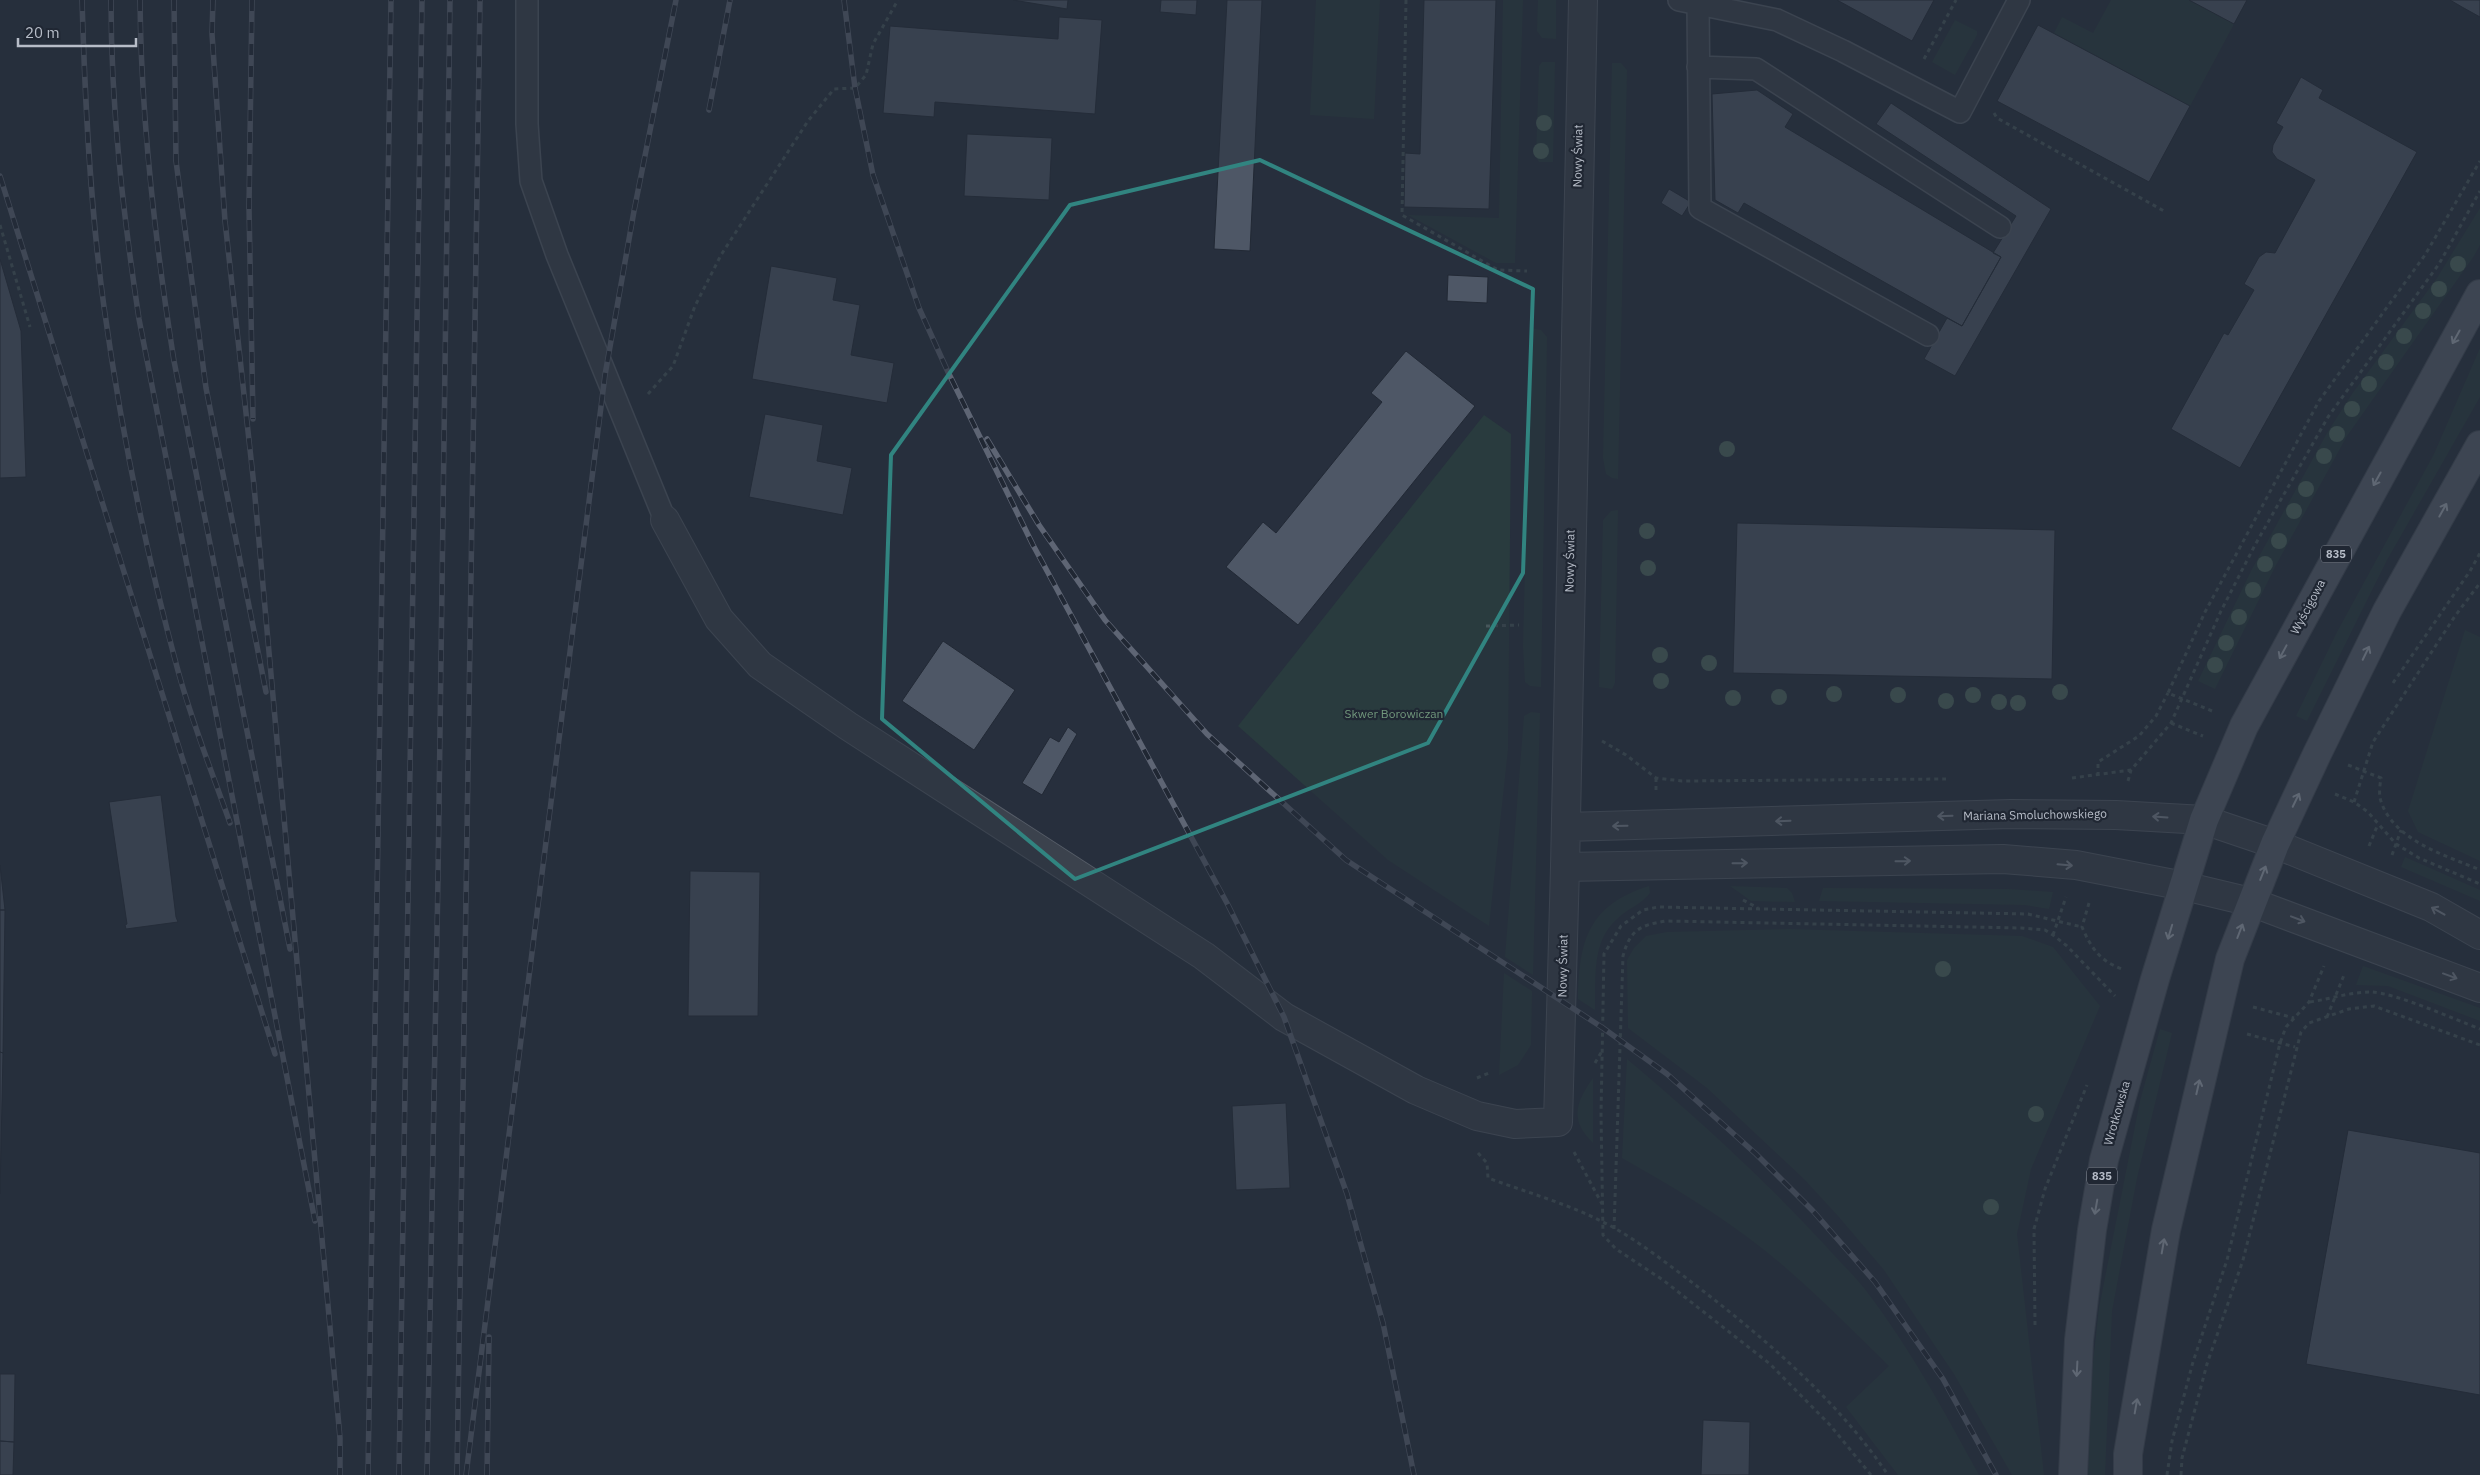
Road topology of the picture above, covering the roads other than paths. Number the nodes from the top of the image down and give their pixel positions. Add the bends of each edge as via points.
1 (527, 0) edge
2 (1583, 0) edge
3 (2019, 0) edge
4 (1688, 2) edge
5 (1698, 67) junction
6 (2000, 227) dead end
7 (2480, 294) edge
8 (1928, 335) dead end
9 (2480, 445) edge
10 (665, 520) joint
11 (2204, 820) junction
12 (1566, 827) junction
13 (2275, 844) junction
14 (1565, 867) junction
15 (2184, 886) junction
16 (2251, 902) junction
17 (2480, 935) edge
18 (2480, 988) edge
19 (2072, 1475) edge
20 (2128, 1475) edge

1 - 10 lane via 527,124 531,181 557,255
2 - 12 street, Nowy Świat
3 - 4 lane via 1960,112 1777,20
4 - 5 lane
5 - 6 lane via 1756,69
5 - 8 lane via 1700,208
7 -> 11 main road, Wyścigowa / 835 via 2244,726
13 -> 9 main road via 2387,611
10 - 14 street, Nowy Świat via 718,618 760,665 848,726 1204,956 1284,1017 1416,1090 1478,1116 1515,1124 1558,1122
11 -> 12 street, Mariana Smoluchowskiego via 2011,814
11 - 13 street, Mariana Smoluchowskiego
11 - 15 main road, Wrotkowska / 835
12 - 14 street, Nowy Świat
16 -> 13 main road
17 -> 13 street, Mariana Smoluchowskiego via 2431,907
14 -> 15 street via 2003,860 2076,865
15 - 16 street
15 -> 19 main road, Wrotkowska / 835 via 2104,1160 2079,1340
16 -> 18 street
20 -> 16 main road via 2128,1454 2166,1230 2212,1024 2230,959

